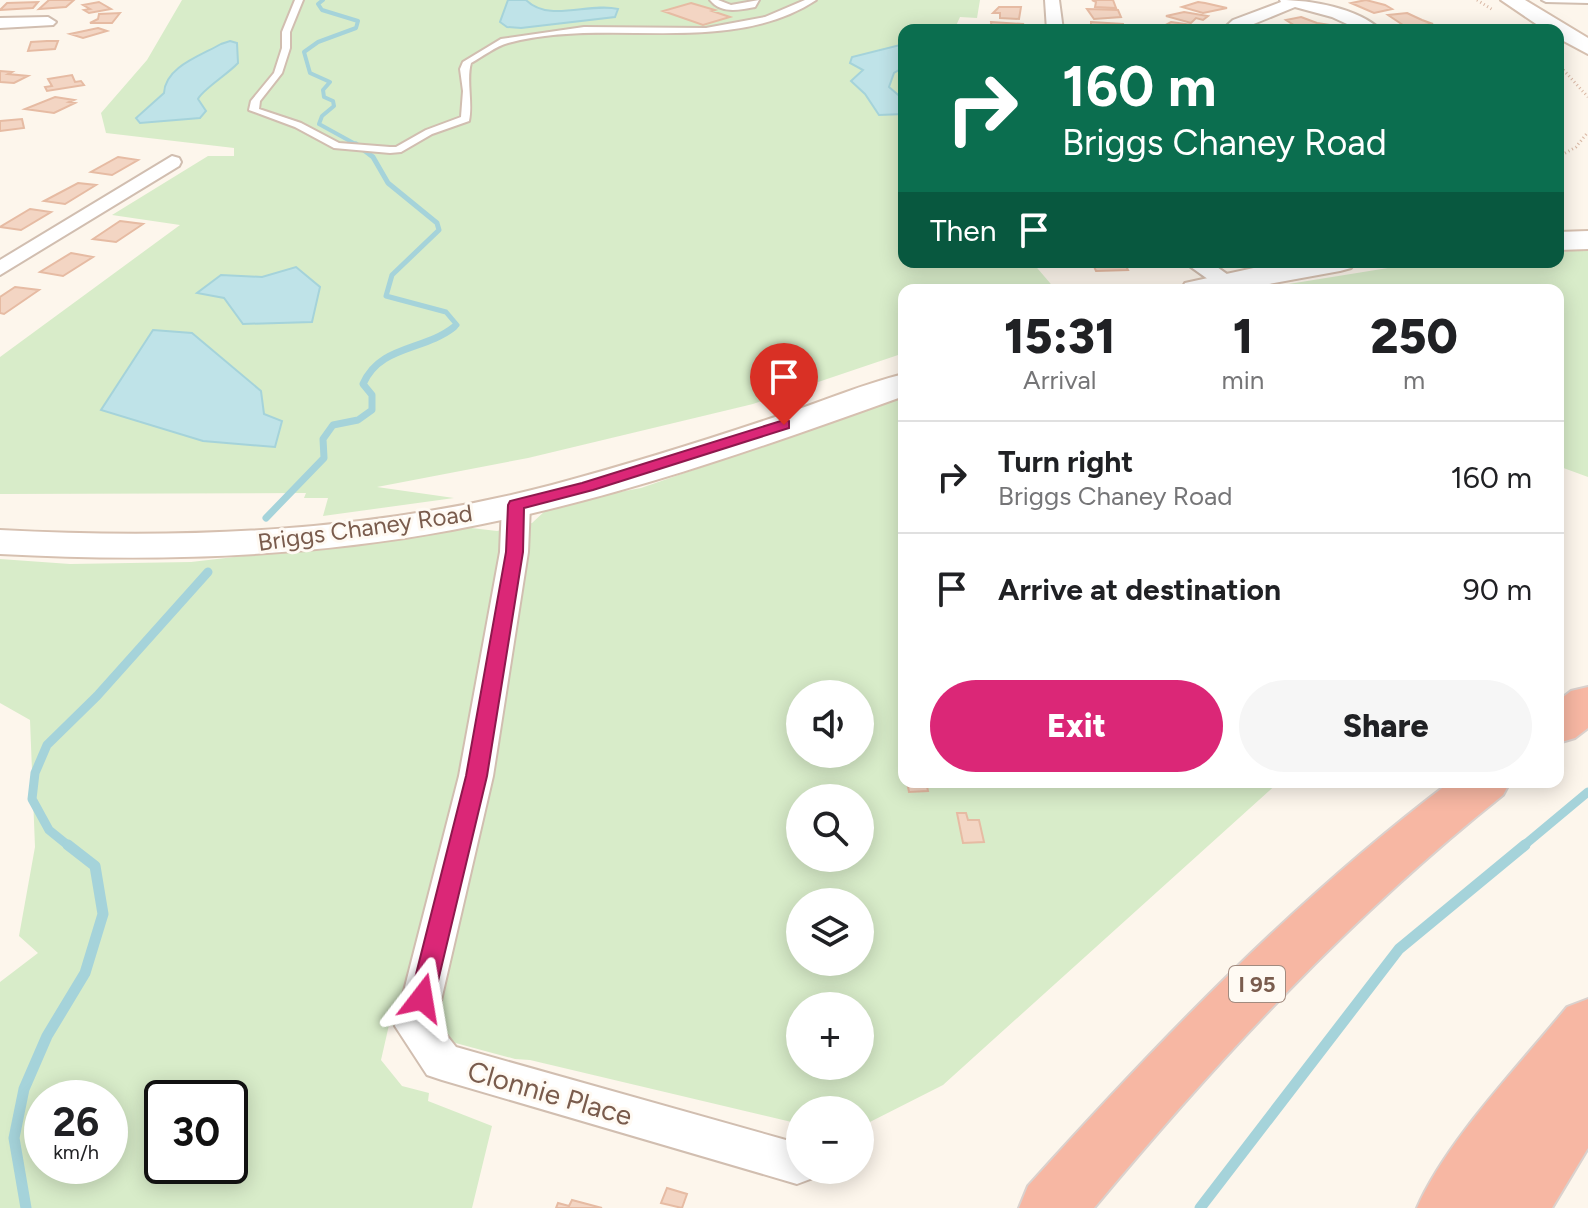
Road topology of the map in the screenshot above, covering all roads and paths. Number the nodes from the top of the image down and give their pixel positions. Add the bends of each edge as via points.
1 (299, 0) edge
2 (714, 0) edge
3 (755, 0) edge
4 (812, 0) edge
5 (1052, 0) edge
6 (1511, 0) edge
7 (1546, 0) edge
8 (1291, 1) edge
9 (1588, 1) edge
10 (48, 22) dead end
11 (0, 23) edge
12 (1054, 24) edge
13 (1237, 24) edge
14 (1360, 24) edge
15 (1550, 24) edge
16 (1564, 32) edge
17 (1588, 47) edge
18 (1564, 71) edge
19 (1588, 97) edge
20 (1588, 132) edge
21 (1564, 154) edge
22 (172, 162) dead end
23 (1588, 240) edge
24 (1564, 241) edge
25 (1205, 268) edge
26 (1306, 268) edge
27 (0, 269) edge
28 (1227, 282) junction
29 (1219, 284) edge
30 (898, 386) edge
31 (516, 505) junction
32 (0, 542) edge
33 (1588, 703) edge
34 (1564, 721) edge
35 (1478, 788) edge
36 (1588, 1025) edge
37 (1588, 1091) edge
38 (786, 1160) edge
39 (1052, 1208) edge
40 (1450, 1208) edge
41 (1515, 1208) edge

1 - 4 lane via 278,73 254,110 337,146 398,150 466,119 467,62 504,41 584,29 706,30 767,19
2 - 3 lane via 733,8
5 - 12 street
6 - 15 main road
7 - 9 lane
8 - 13 street
8 - 14 street
10 - 11 street
16 - 17 main road
18 - 19 path
20 - 21 path
22 - 27 street
23 - 24 main road
25 - 28 street
26 - 28 main road
28 - 29 main road
30 - 31 main road, Briggs Chaney Road
31 - 32 main road, Briggs Chaney Road via 341,535 238,545
31 - 38 street, Clonnie Place via 514,552 476,776 415,1026 442,1062
33 - 34 highway
35 - 39 highway, I 95 via 1389,859 1264,977
36 - 40 highway
37 - 41 highway

